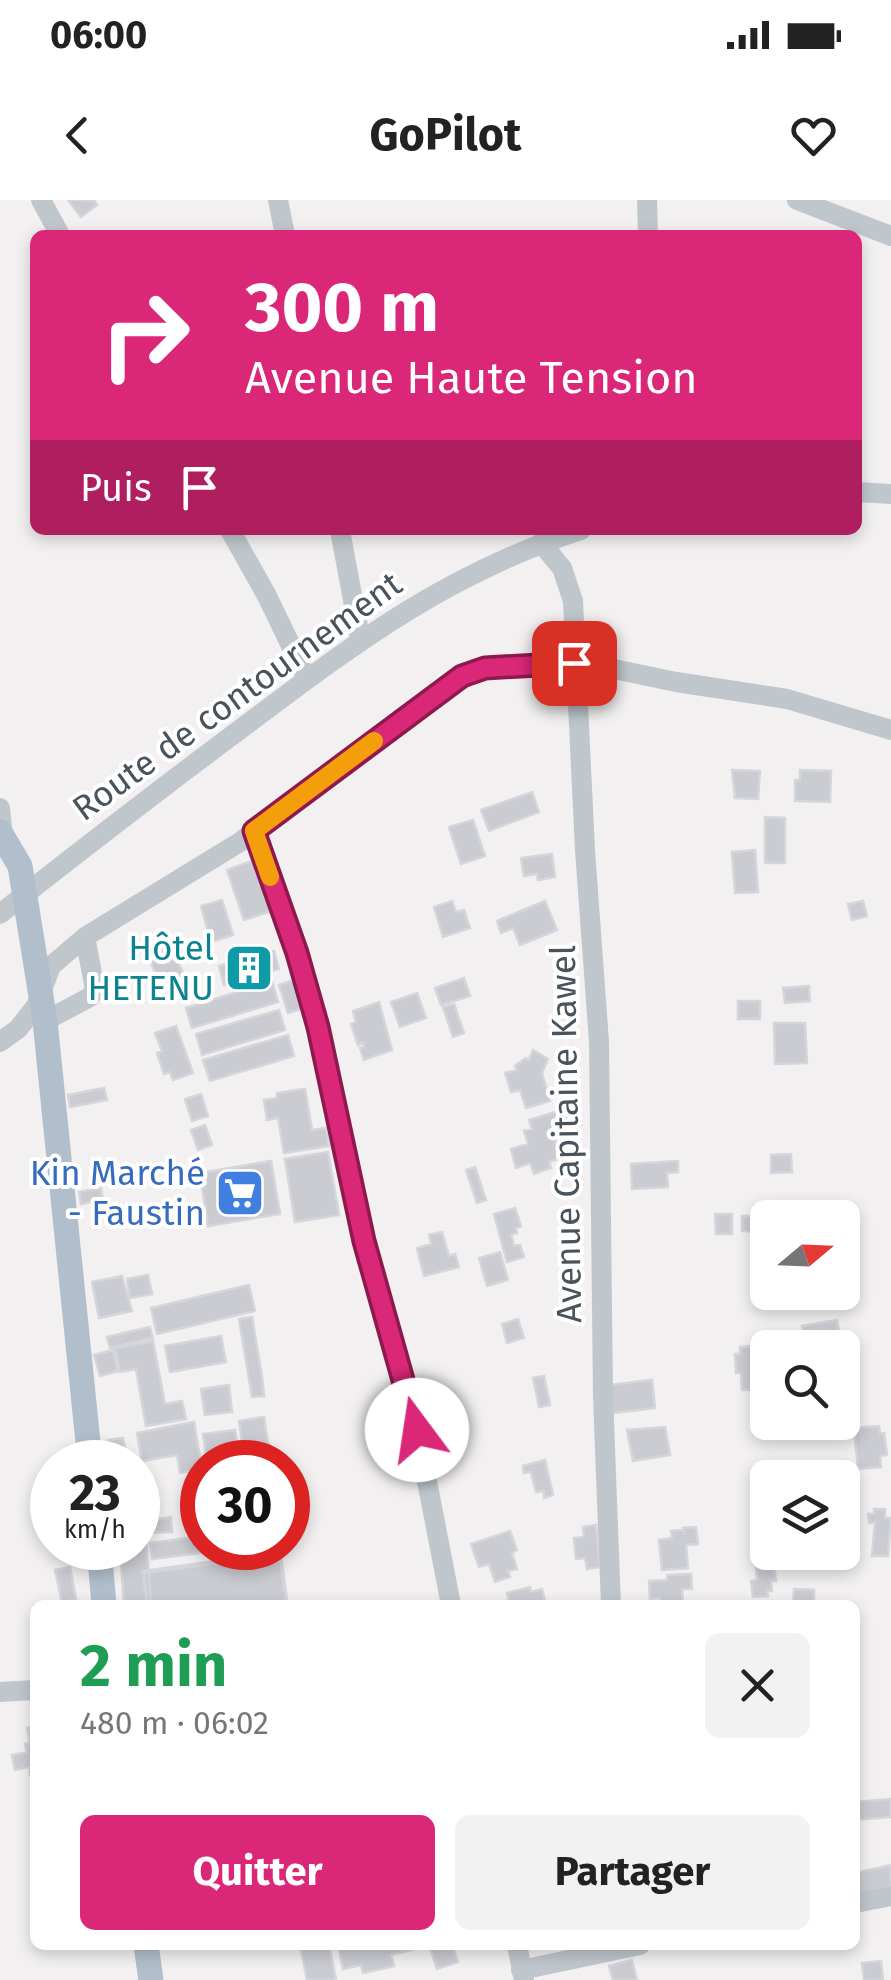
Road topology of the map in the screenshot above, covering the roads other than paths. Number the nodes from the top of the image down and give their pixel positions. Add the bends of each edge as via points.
1 (41, 200) edge
2 (278, 200) edge
3 (646, 200) edge
4 (797, 200) edge
5 (57, 230) edge
6 (283, 230) edge
7 (648, 230) edge
8 (891, 236) edge
9 (862, 492) edge
10 (891, 494) edge
11 (233, 535) edge
12 (341, 535) edge
13 (566, 535) edge
14 (541, 543) junction
15 (360, 638) junction
16 (574, 663) junction
17 (308, 678) junction
18 (891, 730) edge
19 (0, 808) edge
20 (254, 831) junction
21 (2, 834) edge
22 (25, 894) junction
23 (0, 914) edge
24 (86, 937) junction
25 (40, 987) junction
26 (46, 1021) junction
27 (0, 1042) edge
28 (88, 1440) edge
29 (100, 1570) edge
30 (103, 1600) edge
31 (450, 1600) edge
32 (610, 1600) edge
33 (30, 1690) edge
34 (0, 1692) edge
35 (891, 1896) edge
36 (860, 1901) edge
37 (147, 1950) edge
38 (517, 1950) edge
39 (620, 1950) edge
40 (523, 1975) edge
41 (150, 1980) edge

1 - 5 street
2 - 6 street
3 - 7 street
4 - 8 street
9 - 10 street
11 - 17 street
12 - 15 street
13 - 14 street, Route de contournement
14 - 15 street, Route de contournement via 448,586
14 - 16 street, Avenue Capitaine Kawel via 570,586
15 - 17 street, Route de contournement
16 - 18 street via 787,699
16 - 20 street via 485,668 462,676
16 - 32 street, Avenue Capitaine Kawel via 599,1042
17 - 22 street, Route de contournement
19 - 21 street
20 - 24 street
20 - 31 street via 318,1027 364,1241 413,1409
21 - 22 main road via 20,866
22 - 23 street, Route de contournement
22 - 25 main road
24 - 25 street via 51,966
24 - 26 street via 95,989
25 - 26 main road
25 - 27 street via 36,1006
26 - 28 main road
29 - 30 main road
33 - 34 street
35 - 36 street
37 - 41 main road
38 - 40 street
39 - 40 street

